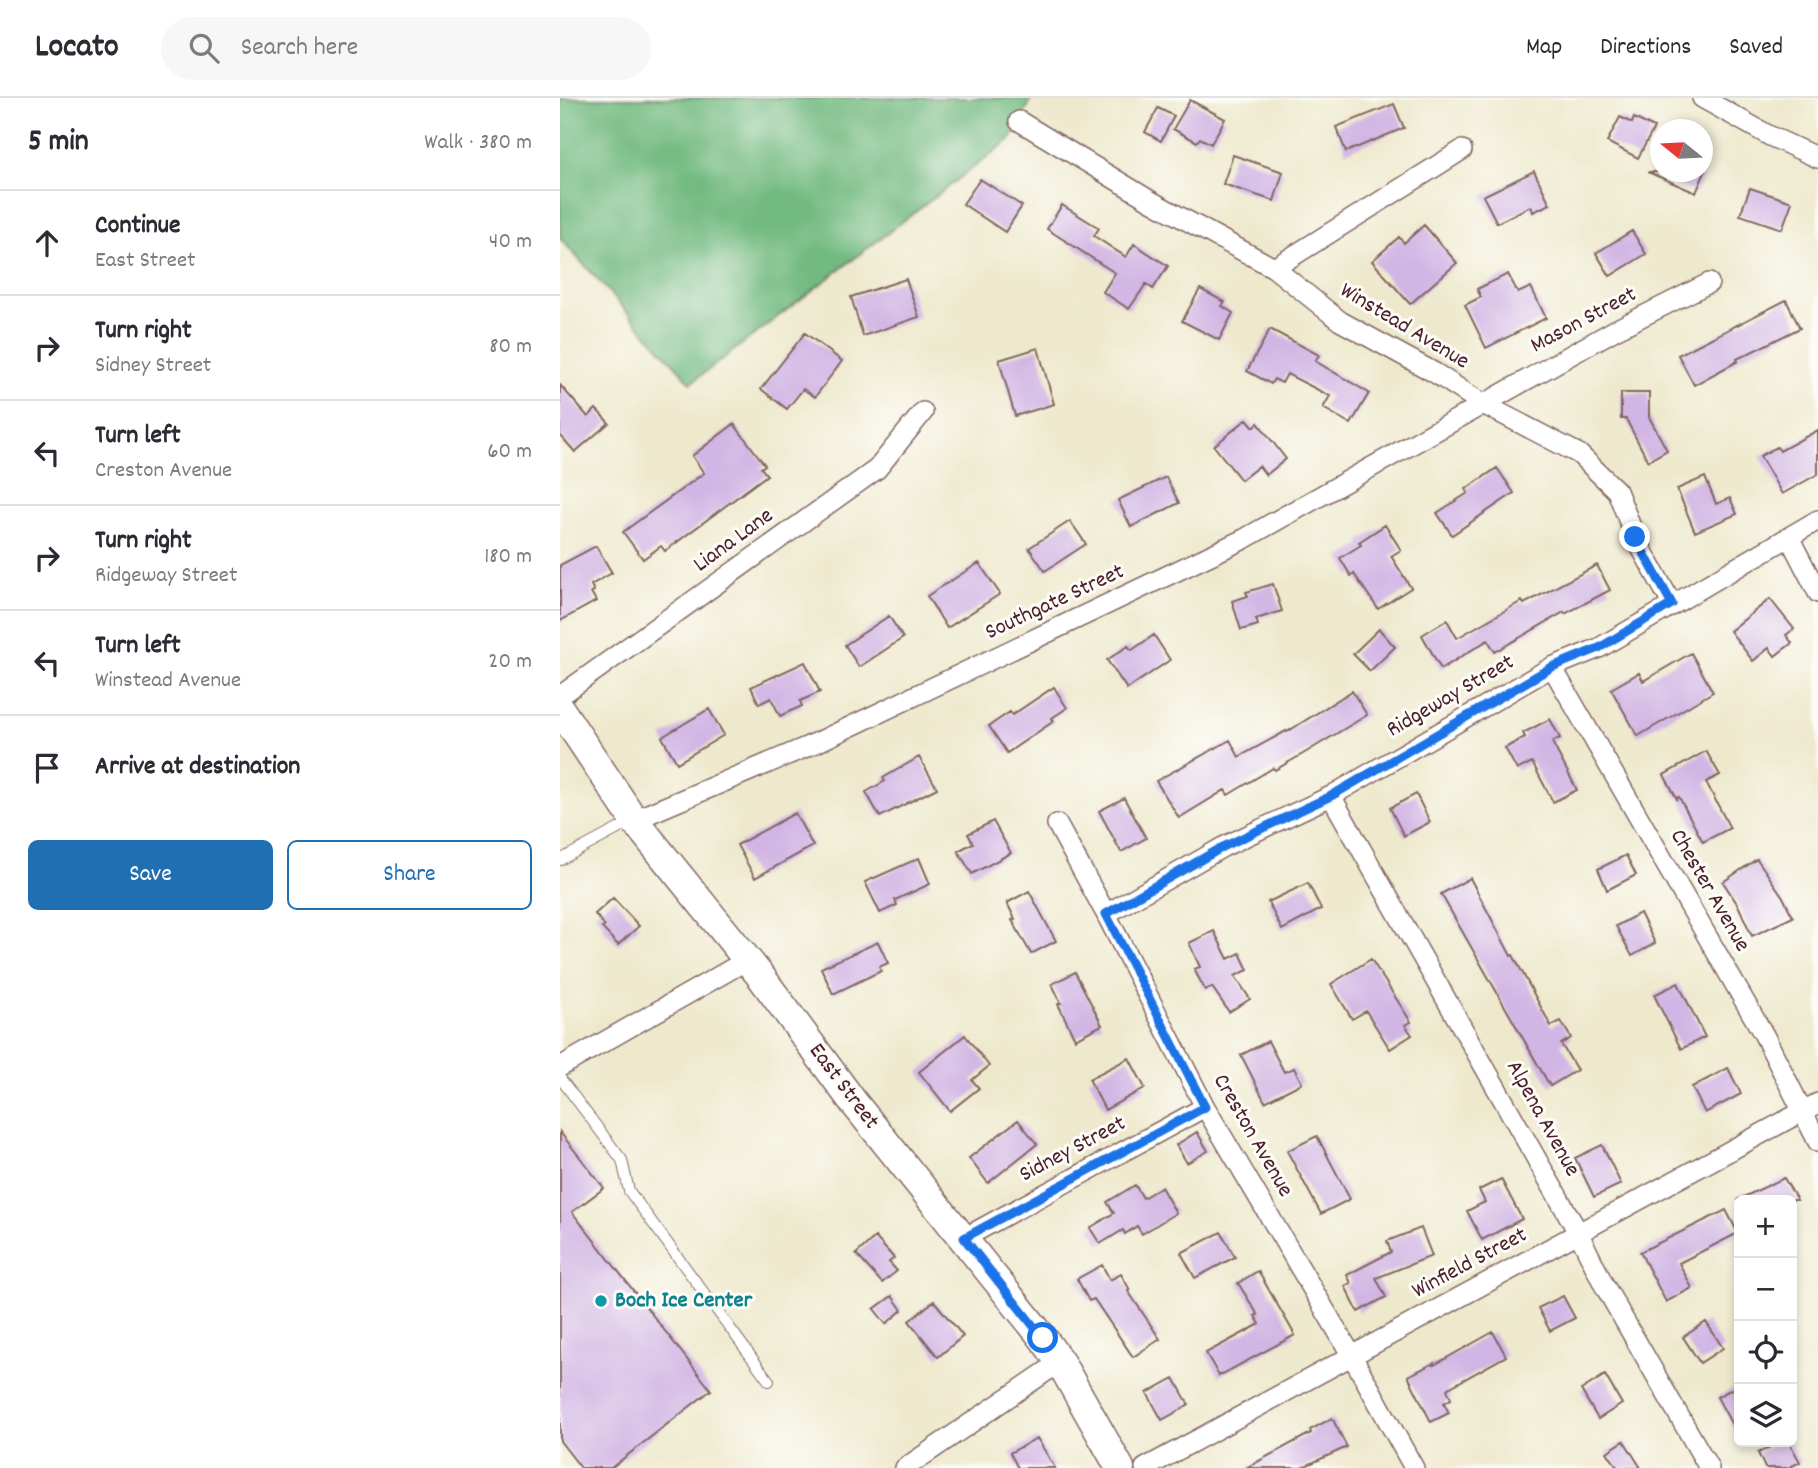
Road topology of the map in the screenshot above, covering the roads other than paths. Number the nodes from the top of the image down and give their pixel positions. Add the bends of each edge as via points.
1 (1702, 98) edge
2 (1019, 121) dead end
3 (1462, 150) dead end
4 (1818, 158) edge
5 (1274, 268) junction
6 (1709, 283) dead end
7 (1483, 404) junction
8 (923, 412) dead end
9 (1818, 520) edge
10 (1789, 537) junction
11 (1818, 593) edge
12 (1672, 604) junction
13 (1552, 667) junction
14 (560, 696) edge
15 (560, 709) edge
16 (1331, 796) junction
17 (634, 820) junction
18 (1056, 824) dead end
19 (560, 860) edge
20 (1106, 914) junction
21 (747, 961) junction
22 (560, 1067) edge
23 (560, 1078) edge
24 (1205, 1107) junction
25 (1810, 1107) edge
26 (1818, 1142) edge
27 (1579, 1234) junction
28 (964, 1238) junction
29 (1352, 1356) junction
30 (1060, 1362) junction
31 (769, 1381) dead end
32 (905, 1468) edge
33 (1120, 1468) edge
34 (1146, 1468) edge
35 (1414, 1468) edge
36 (1709, 1468) edge

1 - 4 street
2 - 5 street, Winstead Avenue
3 - 5 street
5 - 7 street, Winstead Avenue via 1340,321
6 - 7 street, Mason Street
7 - 12 street, Winstead Avenue via 1579,454 1617,491 1635,537
7 - 17 street, Southgate Street via 1244,539 818,742
8 - 14 street, Liana Lane via 877,469
9 - 10 street, Ridgeway Street
10 - 11 street
10 - 12 street, Ridgeway Street
12 - 13 street, Ridgeway Street via 1599,648
13 - 16 street, Ridgeway Street
13 - 25 street, Chester Avenue
15 - 17 main road, East Street
16 - 20 street, Ridgeway Street via 1223,847
16 - 27 street, Alpena Avenue
17 - 19 lane
17 - 21 main road, East Street
18 - 20 street, Creston Avenue
20 - 24 street, Creston Avenue
21 - 22 street
21 - 28 main road, East Street
23 - 31 lane via 622,1160 628,1191
24 - 28 street, Sidney Street
24 - 29 street, Creston Avenue
25 - 26 street, Chester Avenue
25 - 27 street, Winfield Street
27 - 29 street, Winfield Street
27 - 36 street, Alpena Avenue
28 - 30 main road, East Street
29 - 34 street, Winfield Street
29 - 35 street, Creston Avenue
30 - 32 street
30 - 33 main road, East Street

